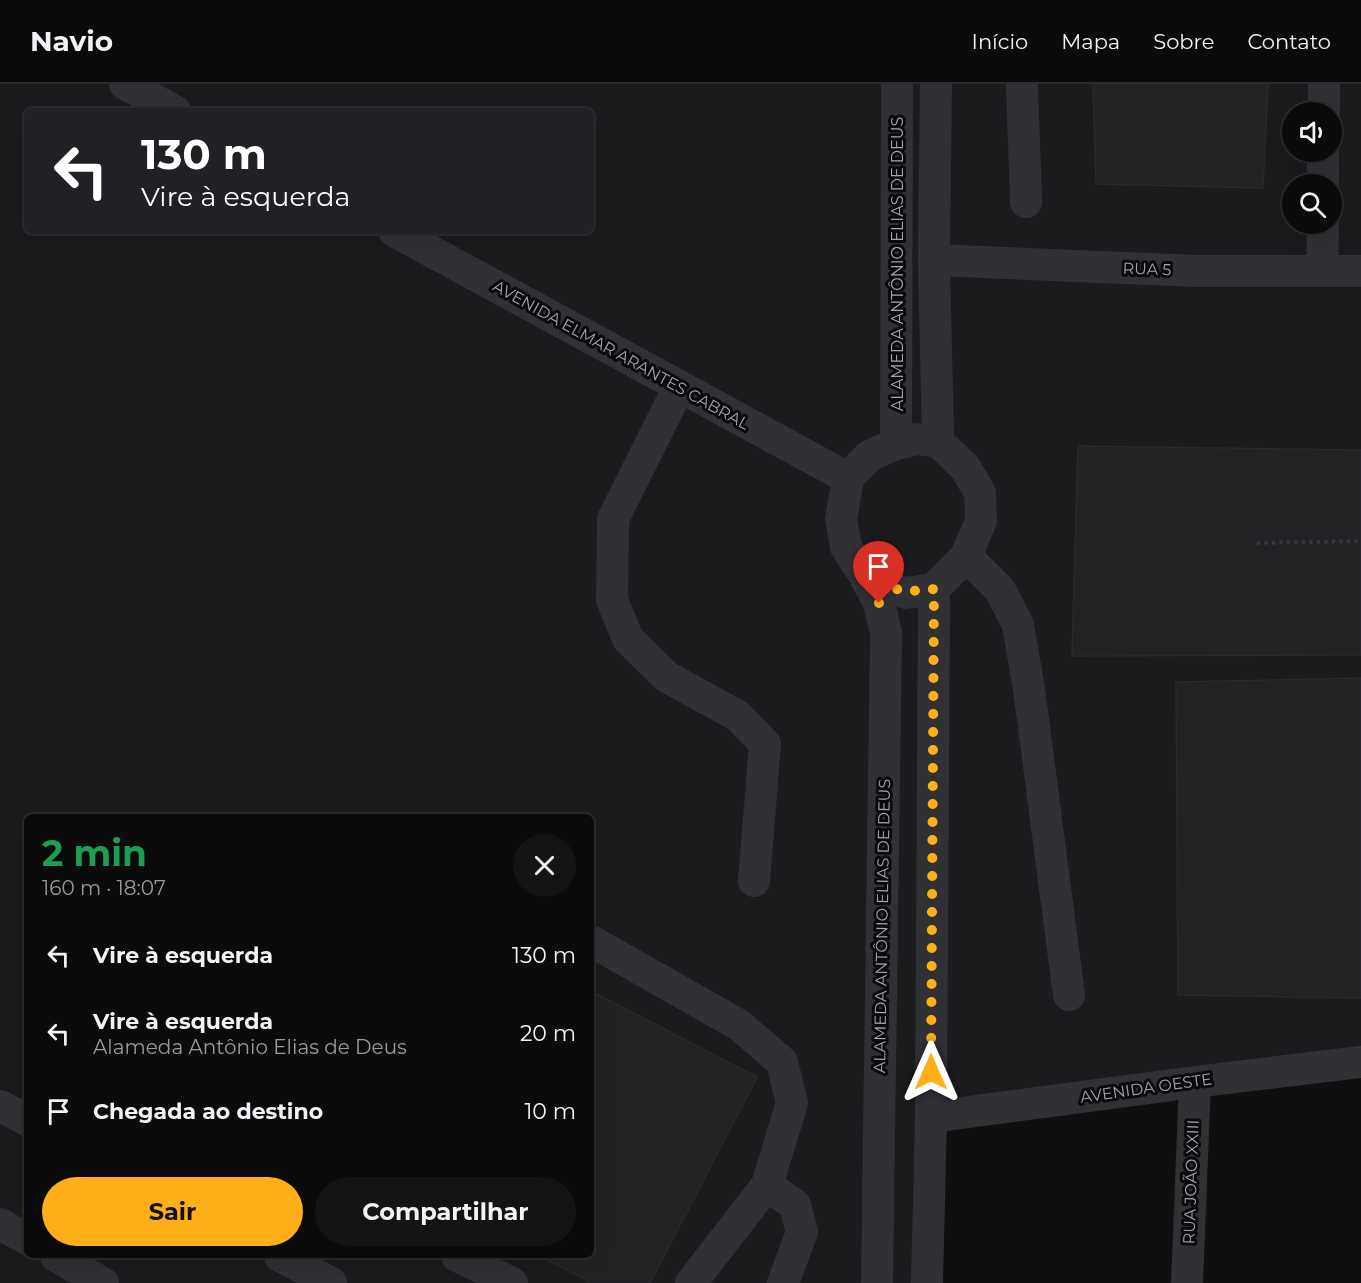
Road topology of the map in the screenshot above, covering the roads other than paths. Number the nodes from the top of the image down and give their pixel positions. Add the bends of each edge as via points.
1 (125, 84) edge
2 (897, 84) edge
3 (936, 84) edge
4 (1022, 84) edge
5 (1324, 84) edge
6 (1323, 102) edge
7 (169, 108) edge
8 (1026, 202) dead end
9 (399, 234) edge
10 (1323, 234) edge
11 (934, 260) junction
12 (1322, 271) junction
13 (1361, 271) edge
14 (679, 387) junction
15 (938, 442) junction
16 (896, 444) junction
17 (848, 478) junction
18 (966, 556) junction
19 (863, 573) junction
20 (934, 589) junction
21 (754, 881) dead end
22 (594, 943) edge
23 (1070, 995) dead end
24 (1361, 1062) edge
25 (1195, 1082) junction
26 (0, 1106) edge
27 (24, 1118) edge
28 (931, 1118) junction
29 (767, 1185) junction
30 (0, 1224) edge
31 (24, 1237) edge
32 (59, 1258) edge
33 (284, 1258) edge
34 (461, 1258) edge
35 (103, 1283) edge
36 (331, 1283) edge
37 (512, 1283) edge
38 (691, 1283) edge
39 (783, 1283) edge
40 (878, 1283) edge
41 (927, 1283) edge
42 (1187, 1283) edge

1 - 7 street
2 - 16 street, ALAMEDA ANTÔNIO ELIAS DE DEUS
3 - 11 street
4 - 8 street
5 - 6 street
9 - 14 street, AVENIDA ELMAR ARANTES CABRAL
10 - 12 street
11 - 12 street, RUA 5 via 1198,271
11 - 15 street
12 - 13 street, RUA 5
14 - 17 street, AVENIDA ELMAR ARANTES CABRAL
14 - 21 street via 613,519 612,600 628,639 667,677 738,716 765,744
15 - 16 street via 917,439
15 - 18 street via 965,467 980,493 981,521
16 - 17 street via 869,456
17 - 19 street via 841,519 846,547
18 - 20 street
18 - 23 street via 1000,590 1018,625
19 - 20 street via 906,593
19 - 40 street, ALAMEDA ANTÔNIO ELIAS DE DEUS via 879,603 886,633
20 - 28 street
22 - 29 street via 739,1025 782,1062 792,1103
24 - 25 street, AVENIDA OESTE
25 - 28 street, AVENIDA OESTE
25 - 42 street, RUA JOÃO XXIII
26 - 27 street
28 - 41 street
29 - 38 street
29 - 39 street via 795,1205 802,1232
30 - 31 street
32 - 35 street
33 - 36 street
34 - 37 street

